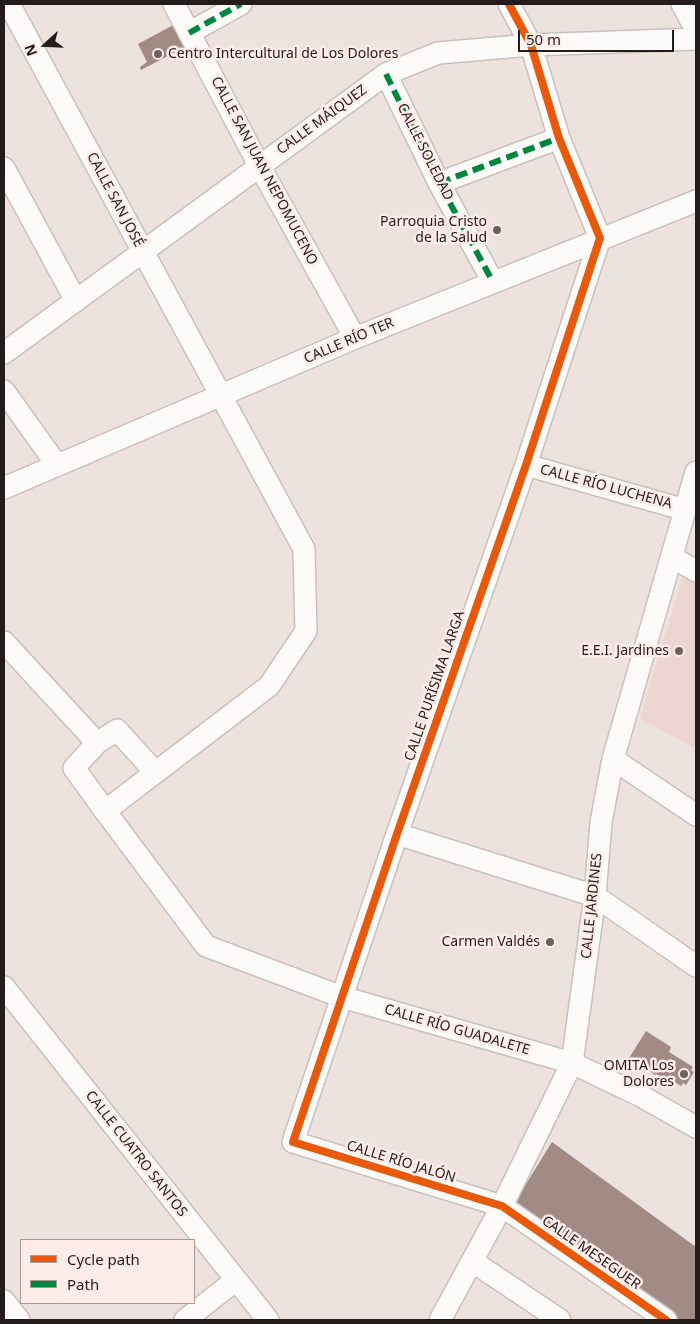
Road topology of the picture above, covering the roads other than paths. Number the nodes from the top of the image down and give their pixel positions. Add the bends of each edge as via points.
1 (9, 4) edge
2 (174, 4) edge
3 (240, 4) edge
4 (509, 4) edge
5 (682, 4) edge
6 (696, 30) edge
7 (189, 33) junction
8 (696, 39) edge
9 (532, 45) junction
10 (386, 74) junction
11 (559, 138) junction
12 (259, 165) junction
13 (4, 168) edge
14 (439, 183) junction
15 (696, 201) edge
16 (600, 238) junction
17 (143, 252) junction
18 (493, 282) junction
19 (76, 301) junction
20 (355, 338) junction
21 (4, 353) edge
22 (4, 391) edge
23 (220, 395) junction
24 (58, 465) junction
25 (526, 465) junction
26 (695, 483) edge
27 (4, 488) edge
28 (686, 510) junction
29 (672, 557) junction
30 (696, 570) edge
31 (4, 642) edge
32 (97, 743) junction
33 (614, 759) junction
34 (155, 772) junction
35 (105, 811) junction
36 (696, 815) edge
37 (397, 834) junction
38 (595, 896) junction
39 (696, 966) edge
40 (4, 987) edge
41 (342, 996) junction
42 (572, 1063) junction
43 (696, 1127) edge
44 (293, 1142) joint
45 (502, 1206) junction
46 (472, 1261) junction
47 (236, 1280) junction
48 (4, 1301) edge
49 (19, 1320) edge
50 (185, 1320) edge
51 (268, 1320) edge
52 (440, 1320) edge
53 (560, 1320) edge
54 (666, 1320) edge

1 - 17 street, CALLE SAN JOSÉ
2 - 7 street, CALLE SAN JUAN NEPOMUCENO
3 - 7 street
4 - 9 street
5 - 6 street
7 - 12 street, CALLE SAN JUAN NEPOMUCENO
8 - 9 street, CALLE MÁIQUEZ
9 - 10 street, CALLE MÁIQUEZ via 438,53
9 - 11 street
10 - 12 street, CALLE MÁIQUEZ
10 - 14 street, CALLE SOLEDAD
11 - 14 street
11 - 16 street
12 - 17 street, CALLE MÁIQUEZ
12 - 20 street, CALLE SAN JUAN NEPOMUCENO
13 - 19 street
14 - 18 street, CALLE SOLEDAD
15 - 16 street, CALLE RÍO TER
16 - 18 street, CALLE RÍO TER
16 - 25 street, CALLE PURÍSIMA LARGA
17 - 19 street, CALLE MÁIQUEZ
17 - 23 street, CALLE SAN JOSÉ
18 - 20 street, CALLE RÍO TER
19 - 21 street, CALLE MÁIQUEZ
20 - 23 street, CALLE RÍO TER
22 - 24 street
23 - 24 street, CALLE RÍO TER
23 - 34 street, CALLE SAN JOSÉ via 304,549 306,631 269,686
24 - 27 street, CALLE RÍO TER
25 - 28 street, CALLE RÍO LUCHENA
25 - 37 street, CALLE PURÍSIMA LARGA
26 - 28 street, CALLE JARDINES
28 - 29 street, CALLE JARDINES
29 - 30 street
29 - 33 street, CALLE JARDINES
31 - 32 street
32 - 34 street via 117,730
32 - 35 street, CALLE RÍO GUADALETE via 74,768
33 - 36 street
33 - 38 street, CALLE JARDINES via 600,822
34 - 35 street, CALLE SAN JOSÉ
35 - 41 street, CALLE RÍO GUADALETE via 206,946
37 - 38 street
37 - 41 street, CALLE PURÍSIMA LARGA
38 - 39 street
38 - 42 street, CALLE JARDINES
40 - 47 street, CALLE CUATRO SANTOS
41 - 42 street, CALLE RÍO GUADALETE
41 - 44 street, CALLE PURÍSIMA LARGA
42 - 43 street, CALLE RÍO GUADALETE
42 - 45 street, CALLE JARDINES
44 - 45 street, CALLE RÍO JALÓN
45 - 46 street, CALLE JARDINES
45 - 54 street, CALLE MESEGUER
46 - 52 street, CALLE JARDINES
46 - 53 street
47 - 50 street
47 - 51 street, CALLE CUATRO SANTOS
48 - 49 street

